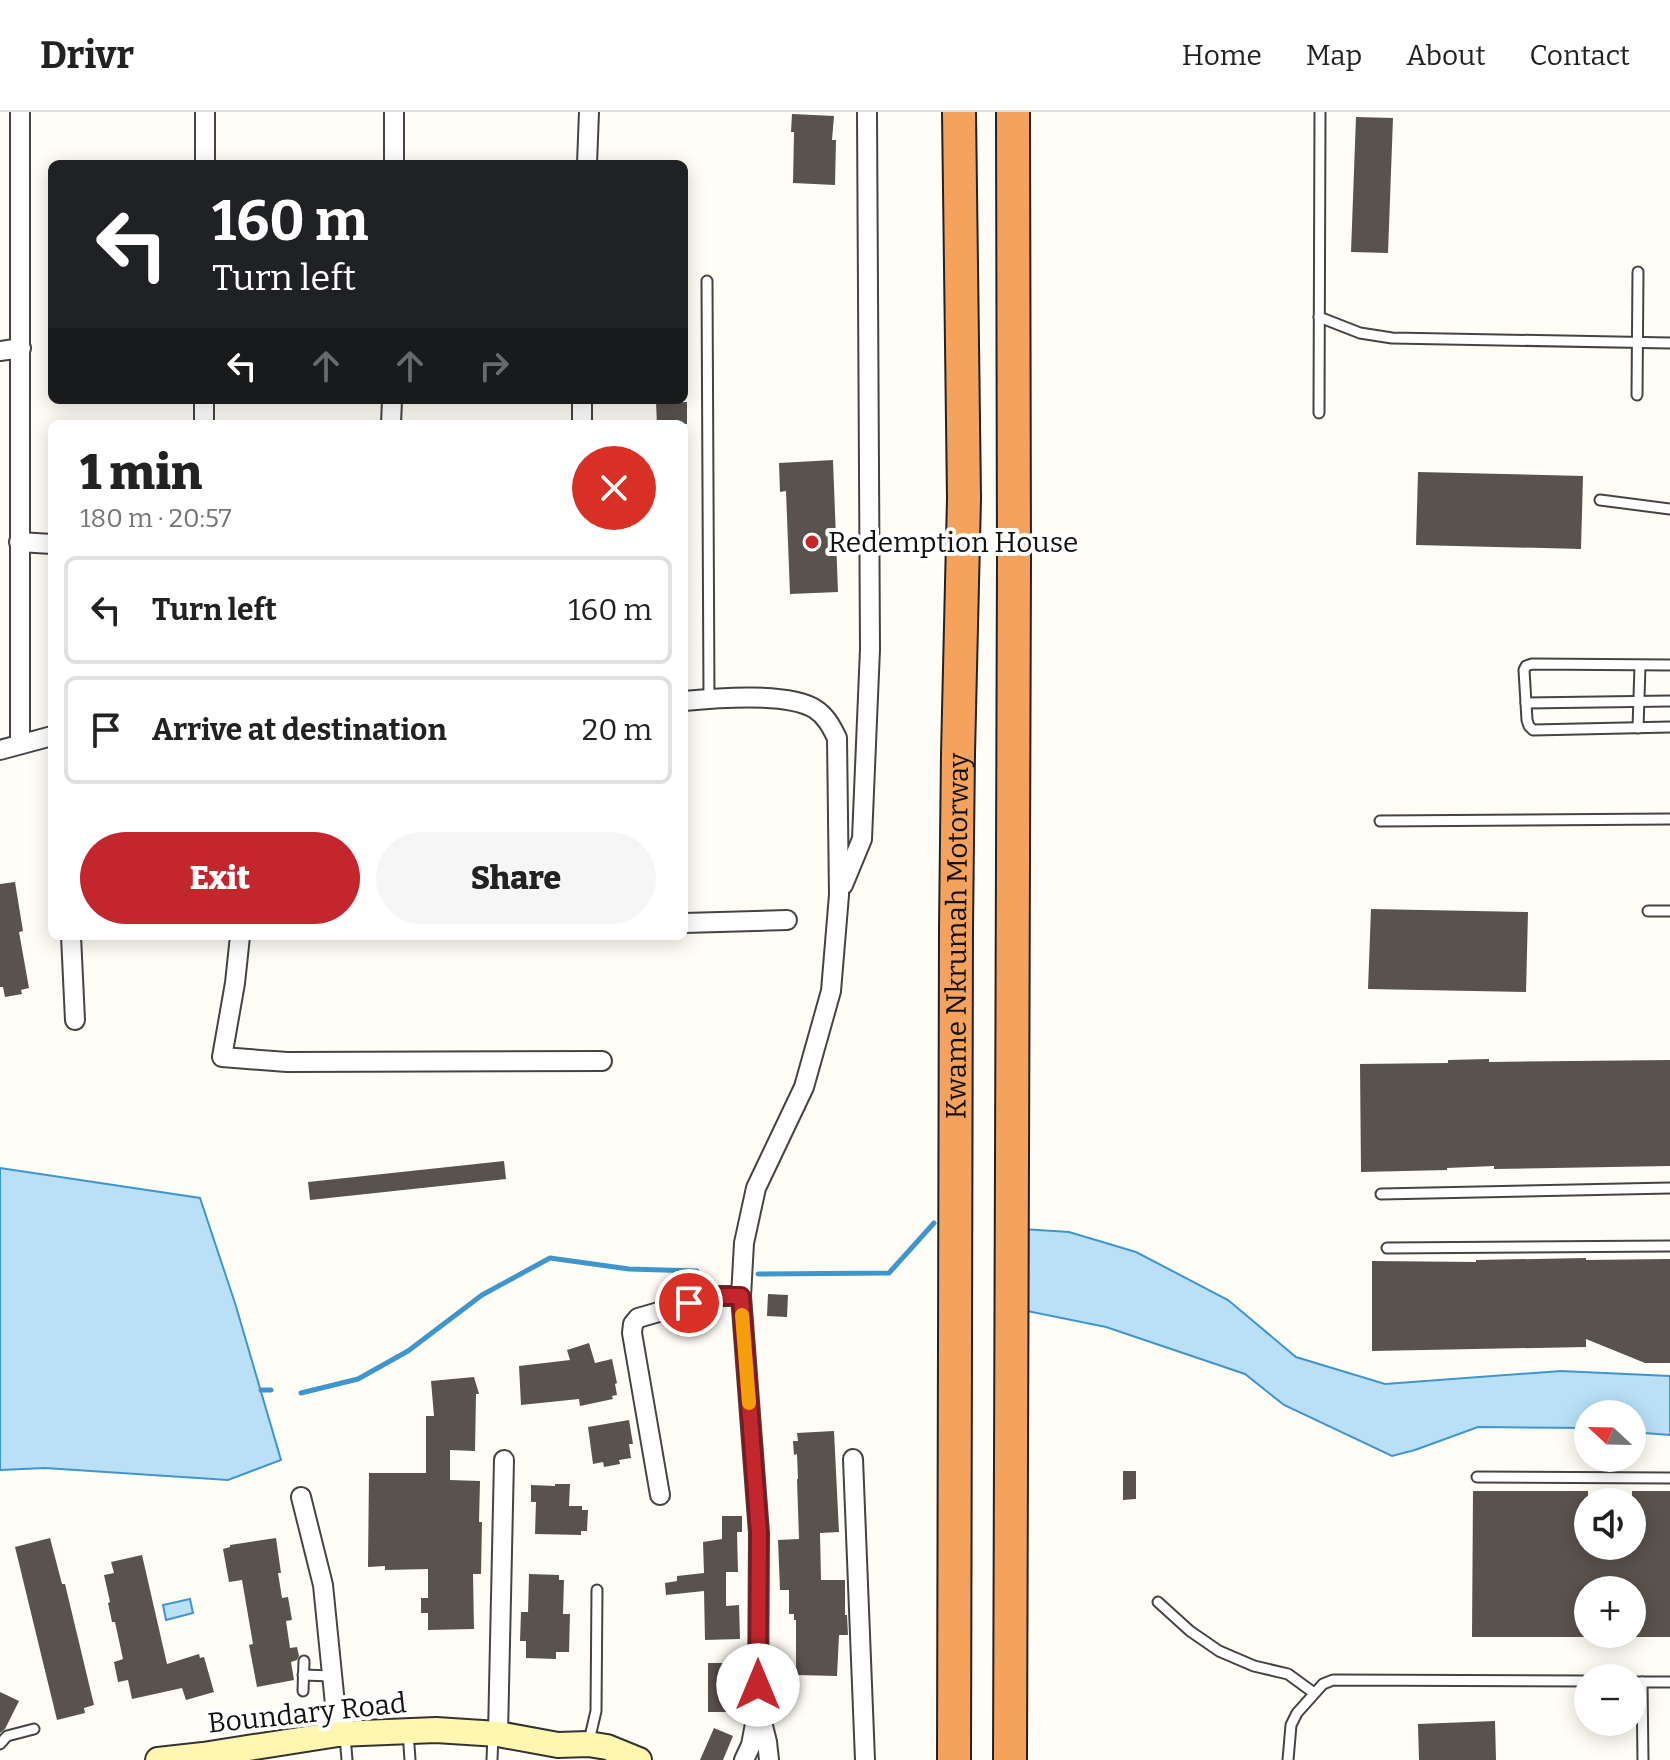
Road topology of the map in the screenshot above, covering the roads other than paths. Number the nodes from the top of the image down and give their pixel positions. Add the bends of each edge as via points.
1 (20, 112) edge
2 (205, 112) edge
3 (394, 112) edge
4 (589, 112) edge
5 (867, 112) edge
6 (959, 112) edge
7 (1013, 112) edge
8 (1320, 112) edge
9 (205, 160) edge
10 (394, 160) edge
11 (587, 160) edge
12 (19, 202) junction
13 (0, 204) edge
14 (1638, 272) dead end
15 (707, 281) dead end
16 (1319, 317) junction
17 (1670, 343) edge
18 (1638, 344) junction
19 (21, 348) junction
20 (0, 351) edge
21 (1637, 395) dead end
22 (1319, 413) dead end
23 (1600, 500) dead end
24 (1670, 509) edge
25 (48, 544) edge
26 (19, 546) junction
27 (0, 554) edge
28 (1670, 665) edge
29 (1640, 666) junction
30 (709, 699) junction
31 (688, 701) edge
32 (1639, 701) junction
33 (1670, 701) edge
34 (1526, 703) junction
35 (1670, 727) edge
36 (1638, 728) junction
37 (48, 738) edge
38 (20, 744) junction
39 (0, 750) edge
40 (1670, 819) edge
41 (1380, 821) dead end
42 (839, 895) junction
43 (1648, 911) dead end
44 (1670, 911) edge
45 (787, 920) dead end
46 (688, 923) edge
47 (71, 940) edge
48 (240, 940) edge
49 (75, 1020) dead end
50 (602, 1061) dead end
51 (1670, 1188) edge
52 (1381, 1194) dead end
53 (1670, 1246) edge
54 (1387, 1248) dead end
55 (741, 1296) junction
56 (853, 1459) dead end
57 (504, 1460) dead end
58 (1477, 1477) dead end
59 (1670, 1478) edge
60 (660, 1495) dead end
61 (301, 1497) dead end
62 (597, 1590) dead end
63 (1158, 1602) dead end
64 (304, 1661) dead end
65 (303, 1675) junction
66 (332, 1676) junction
67 (1574, 1681) edge
68 (1646, 1682) edge
69 (1670, 1682) edge
70 (303, 1691) dead end
71 (1314, 1693) junction
72 (758, 1708) junction
73 (34, 1729) dead end
74 (408, 1731) junction
75 (342, 1734) junction
76 (496, 1734) junction
77 (1641, 1736) edge
78 (0, 1744) edge
79 (586, 1752) edge
80 (203, 1758) edge
81 (158, 1760) edge
82 (347, 1760) edge
83 (410, 1760) edge
84 (492, 1760) edge
85 (639, 1760) edge
86 (744, 1760) edge
87 (769, 1760) edge
88 (865, 1760) edge
89 (954, 1760) edge
90 (1010, 1760) edge
91 (1288, 1760) edge
92 (1643, 1760) edge

1 - 12 street
2 - 9 street
3 - 10 street
4 - 11 street
5 - 42 street via 870,649 862,839
6 - 89 highway, Kwame Nkrumah Motorway via 964,498 956,897
7 - 90 highway, Kwame Nkrumah Motorway
8 - 16 lane
12 - 13 street
12 - 19 street
14 - 18 lane
15 - 30 lane
16 - 18 lane via 1360,333 1392,338
16 - 22 lane
17 - 18 lane
18 - 21 lane
19 - 20 street
19 - 26 street
23 - 24 lane
25 - 26 street
26 - 27 street
26 - 38 street
28 - 29 lane
29 - 32 lane
29 - 34 lane via 1532,664 1524,670
30 - 31 street
30 - 42 street via 784,699 813,707 827,719 837,738
32 - 33 lane
32 - 34 lane
32 - 36 lane
34 - 36 lane via 1533,730
35 - 36 lane
37 - 38 street
38 - 39 street
40 - 41 lane
42 - 55 street via 831,991 804,1087 756,1188 744,1243
43 - 44 lane
45 - 46 street
47 - 49 street
48 - 50 street via 222,1057 287,1062
51 - 52 lane
53 - 54 lane
55 - 60 street via 714,1296 638,1318 633,1324
55 - 72 street via 759,1533
56 - 88 street
57 - 76 street
58 - 59 lane
61 - 66 street via 323,1585
62 - 79 lane via 596,1711
63 - 71 lane via 1219,1651 1288,1674
64 - 65 lane
65 - 66 lane
65 - 70 lane
66 - 75 street
67 - 71 lane via 1333,1680
68 - 69 lane
71 - 91 lane via 1291,1725
72 - 86 street
72 - 87 street
73 - 78 lane via 7,1736
74 - 75 main road, Boundary Road
74 - 76 main road, Boundary Road
74 - 83 lane
75 - 80 main road, Boundary Road
75 - 82 lane
76 - 79 main road, Boundary Road
76 - 84 lane
77 - 92 lane
79 - 85 main road, Boundary Road via 607,1747
80 - 81 main road, Boundary Road

